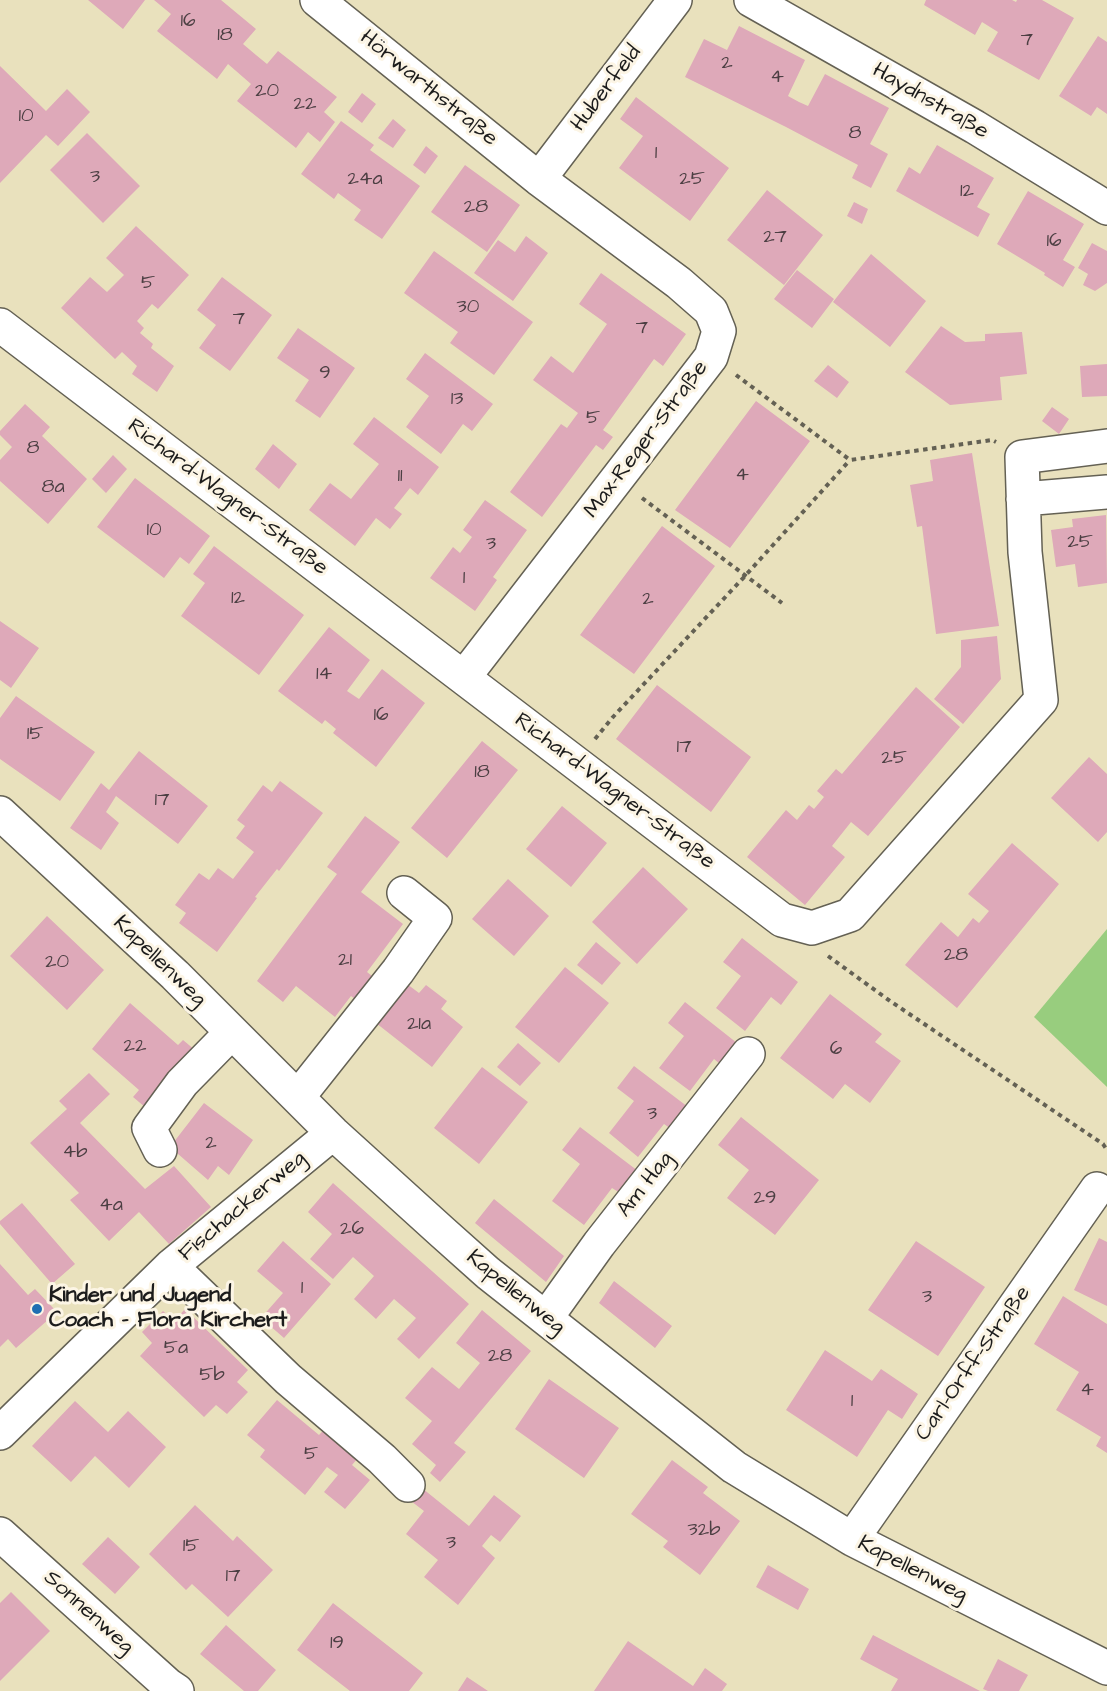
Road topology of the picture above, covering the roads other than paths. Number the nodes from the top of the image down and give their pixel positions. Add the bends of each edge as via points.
1 (317, 0) edge
2 (675, 0) edge
3 (751, 0) edge
4 (539, 178) junction
5 (1107, 208) edge
6 (0, 325) edge
7 (1107, 446) edge
8 (1107, 492) edge
9 (1023, 500) junction
10 (464, 677) junction
11 (0, 813) edge
12 (404, 893) dead end
13 (231, 1032) junction
14 (748, 1054) dead end
15 (298, 1097) junction
16 (333, 1132) junction
17 (160, 1150) dead end
18 (1097, 1189) dead end
19 (171, 1266) junction
20 (546, 1318) junction
21 (0, 1433) edge
22 (408, 1485) dead end
23 (0, 1534) edge
24 (852, 1539) junction
25 (1107, 1668) edge
26 (177, 1691) edge

1 - 4 street, Hörwarthstraße
2 - 4 street, Huberfeld
3 - 5 street, Haydnstraße via 975,127
4 - 10 street, Max-Reger-Straße via 679,283 711,311 719,331 711,357
6 - 10 street, Richard-Wagner-Straße
7 - 9 street via 1022,458
8 - 9 street
9 - 10 street, Richard-Wagner-Straße via 1024,552 1041,700 850,915 812,928 782,920
11 - 13 street, Kapellenweg
12 - 15 street via 435,918
13 - 15 street, Kapellenweg
13 - 17 street via 182,1083 149,1128
14 - 20 street, Am Hag
15 - 16 street, Kapellenweg
16 - 19 street, Fischackerweg
16 - 20 street, Kapellenweg via 488,1273
18 - 24 street, Carl-Orff-Straße
19 - 21 street, Fischackerweg
19 - 22 street via 288,1379
20 - 24 street, Kapellenweg via 734,1467
23 - 26 street, Sonnenweg
24 - 25 street, Kapellenweg

